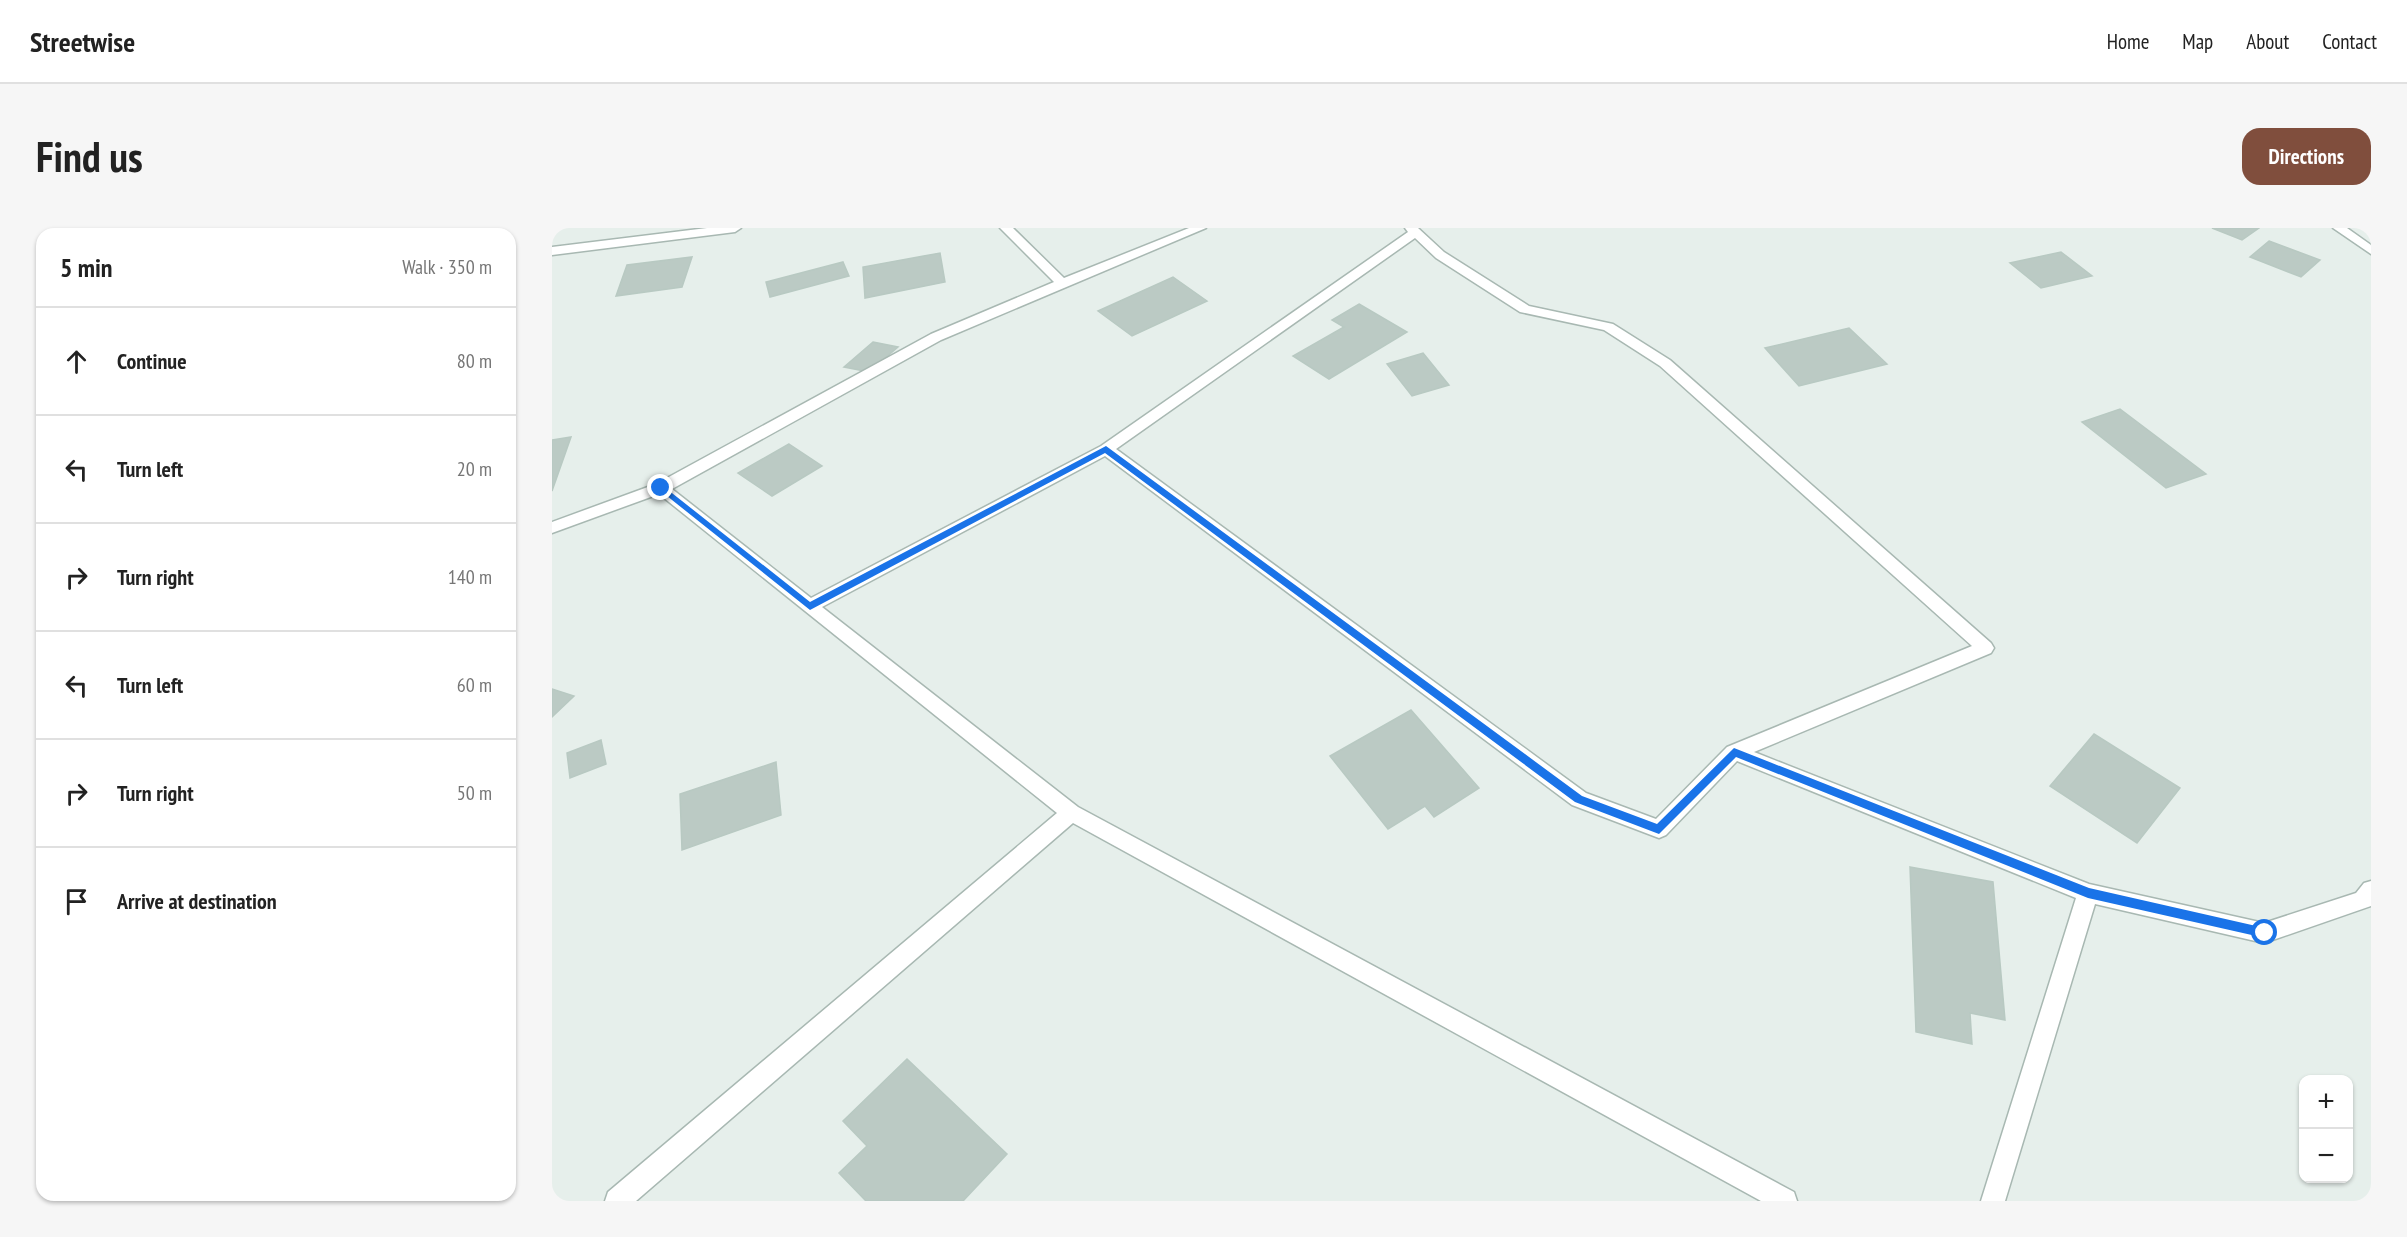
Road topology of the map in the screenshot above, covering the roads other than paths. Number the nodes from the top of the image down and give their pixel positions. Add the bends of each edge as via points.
1 (735, 228) edge
2 (1006, 228) edge
3 (1200, 228) edge
4 (2339, 228) edge
5 (1413, 230) edge
6 (2371, 250) edge
7 (552, 251) edge
8 (1062, 283) junction
9 (1106, 449) junction
10 (661, 488) junction
11 (552, 528) edge
12 (810, 606) junction
13 (1734, 752) junction
14 (1071, 813) junction
15 (2371, 890) edge
16 (2088, 893) junction
17 (617, 1201) edge
18 (1785, 1201) edge
19 (1993, 1201) edge

1 - 7 street
2 - 8 street
3 - 8 street
4 - 6 street
5 - 9 street
5 - 13 street via 1440,255 1525,309 1608,327 1665,363 1985,648
8 - 10 street via 936,337
9 - 12 street
9 - 13 street via 1579,799 1659,829
10 - 11 street
10 - 12 street
12 - 14 street
13 - 16 street
14 - 17 street
14 - 18 street
15 - 16 street via 2363,900 2265,933
16 - 19 street

